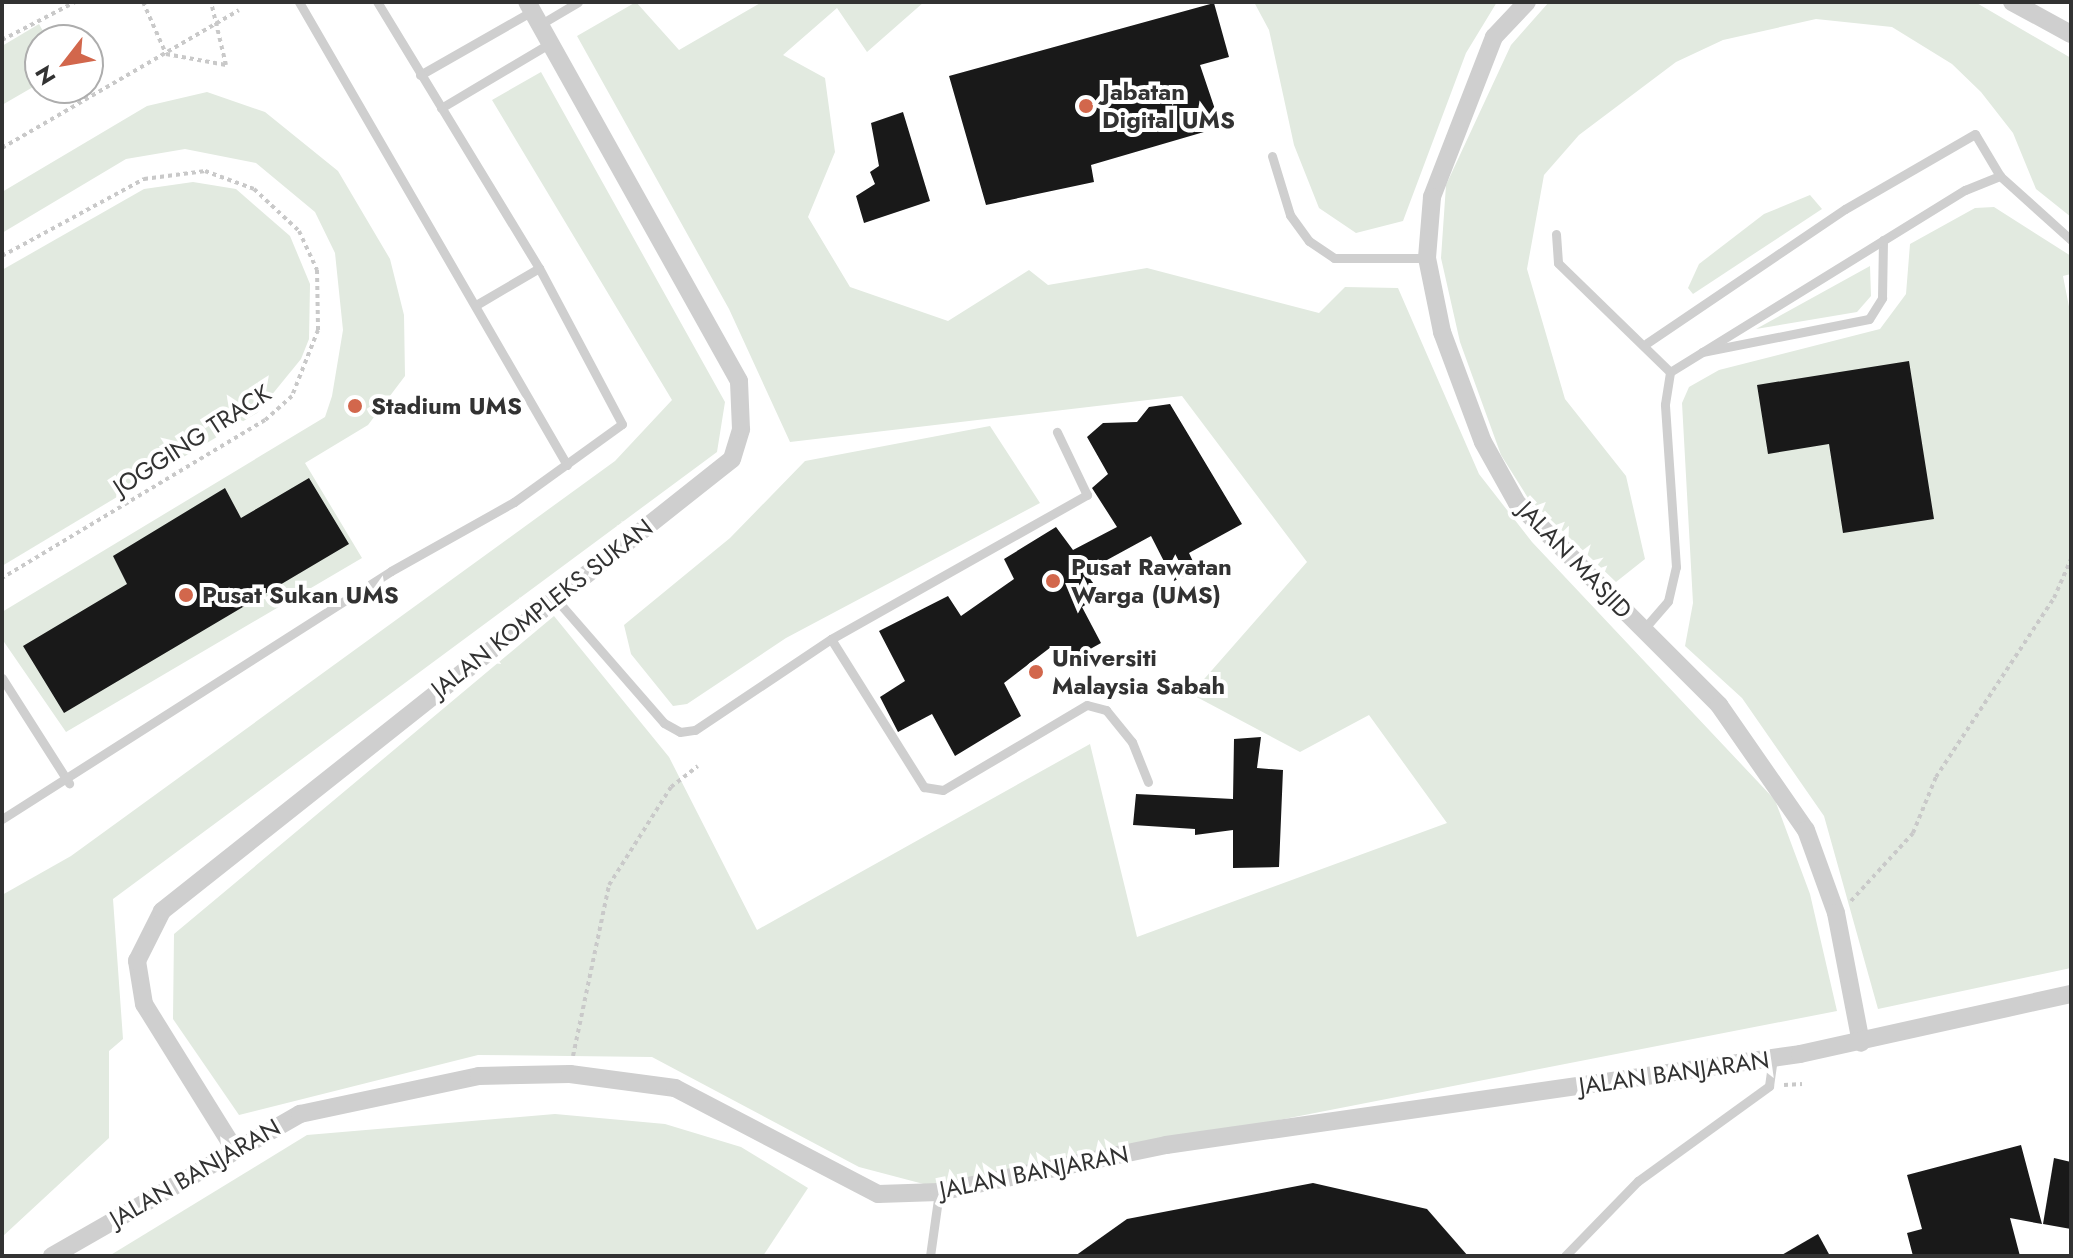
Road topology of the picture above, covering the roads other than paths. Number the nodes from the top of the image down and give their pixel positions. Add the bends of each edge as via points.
1 (299, 2) edge
2 (377, 2) edge
3 (578, 2) edge
4 (1527, 2) edge
5 (2012, 2) edge
6 (533, 12) edge
7 (2071, 34) edge
8 (552, 42) junction
9 (420, 75) junction
10 (441, 108) junction
11 (1272, 156) dead end
12 (2000, 176) junction
13 (1556, 234) dead end
14 (1883, 240) junction
15 (2071, 240) edge
16 (1427, 258) junction
17 (539, 268) junction
18 (476, 305) junction
19 (1647, 343) junction
20 (1695, 354) junction
21 (1670, 372) junction
22 (1057, 432) dead end
23 (567, 465) junction
24 (555, 598) junction
25 (1643, 630) junction
26 (831, 639) junction
27 (2, 678) edge
28 (1148, 782) dead end
29 (69, 783) junction
30 (2, 819) edge
31 (2071, 994) edge
32 (1861, 1043) junction
33 (1773, 1059) junction
34 (233, 1147) junction
35 (939, 1192) junction
36 (52, 1256) edge
37 (930, 1256) edge
38 (1565, 1256) edge

1 - 18 lane
2 - 9 lane
3 - 6 lane
4 - 16 street, JALAN MASJID via 1494,37 1432,197
5 - 7 street
6 - 8 street, JALAN KOMPLEKS SUKAN
6 - 9 lane
8 - 10 lane
8 - 24 street, JALAN KOMPLEKS SUKAN via 739,381 741,429 732,459
9 - 10 lane
10 - 17 lane
11 - 16 lane via 1290,215 1309,241 1334,258
12 - 14 lane
12 - 15 lane
12 - 19 lane via 1975,134 1845,209
13 - 19 lane via 1558,263
14 - 20 lane
14 - 20 lane via 1882,298 1869,319
16 - 25 street, JALAN MASJID via 1463,392 1517,503
17 - 18 lane
17 - 23 lane via 622,424
18 - 23 lane
19 - 21 lane
20 - 21 lane
21 - 25 lane via 1665,404 1676,567 1668,601
22 - 26 lane via 1087,495
23 - 29 lane
24 - 26 lane via 680,732 718,716
24 - 34 street, JALAN KOMPLEKS SUKAN via 162,911 145,934 137,961 144,1004
25 - 32 street, JALAN MASJID via 1719,705 1773,774 1806,830 1836,913
26 - 28 lane via 924,787 943,790 1087,705 1106,710 1132,742
27 - 29 lane
29 - 30 lane
31 - 32 street, JALAN BANJARAN
32 - 33 street, JALAN BANJARAN
33 - 35 street, JALAN BANJARAN via 1166,1145
33 - 38 lane via 1769,1086 1638,1181
34 - 35 street, JALAN BANJARAN via 300,1114 396,1090 479,1076 570,1074 675,1088 878,1194
34 - 36 street, JALAN BANJARAN
35 - 37 lane

